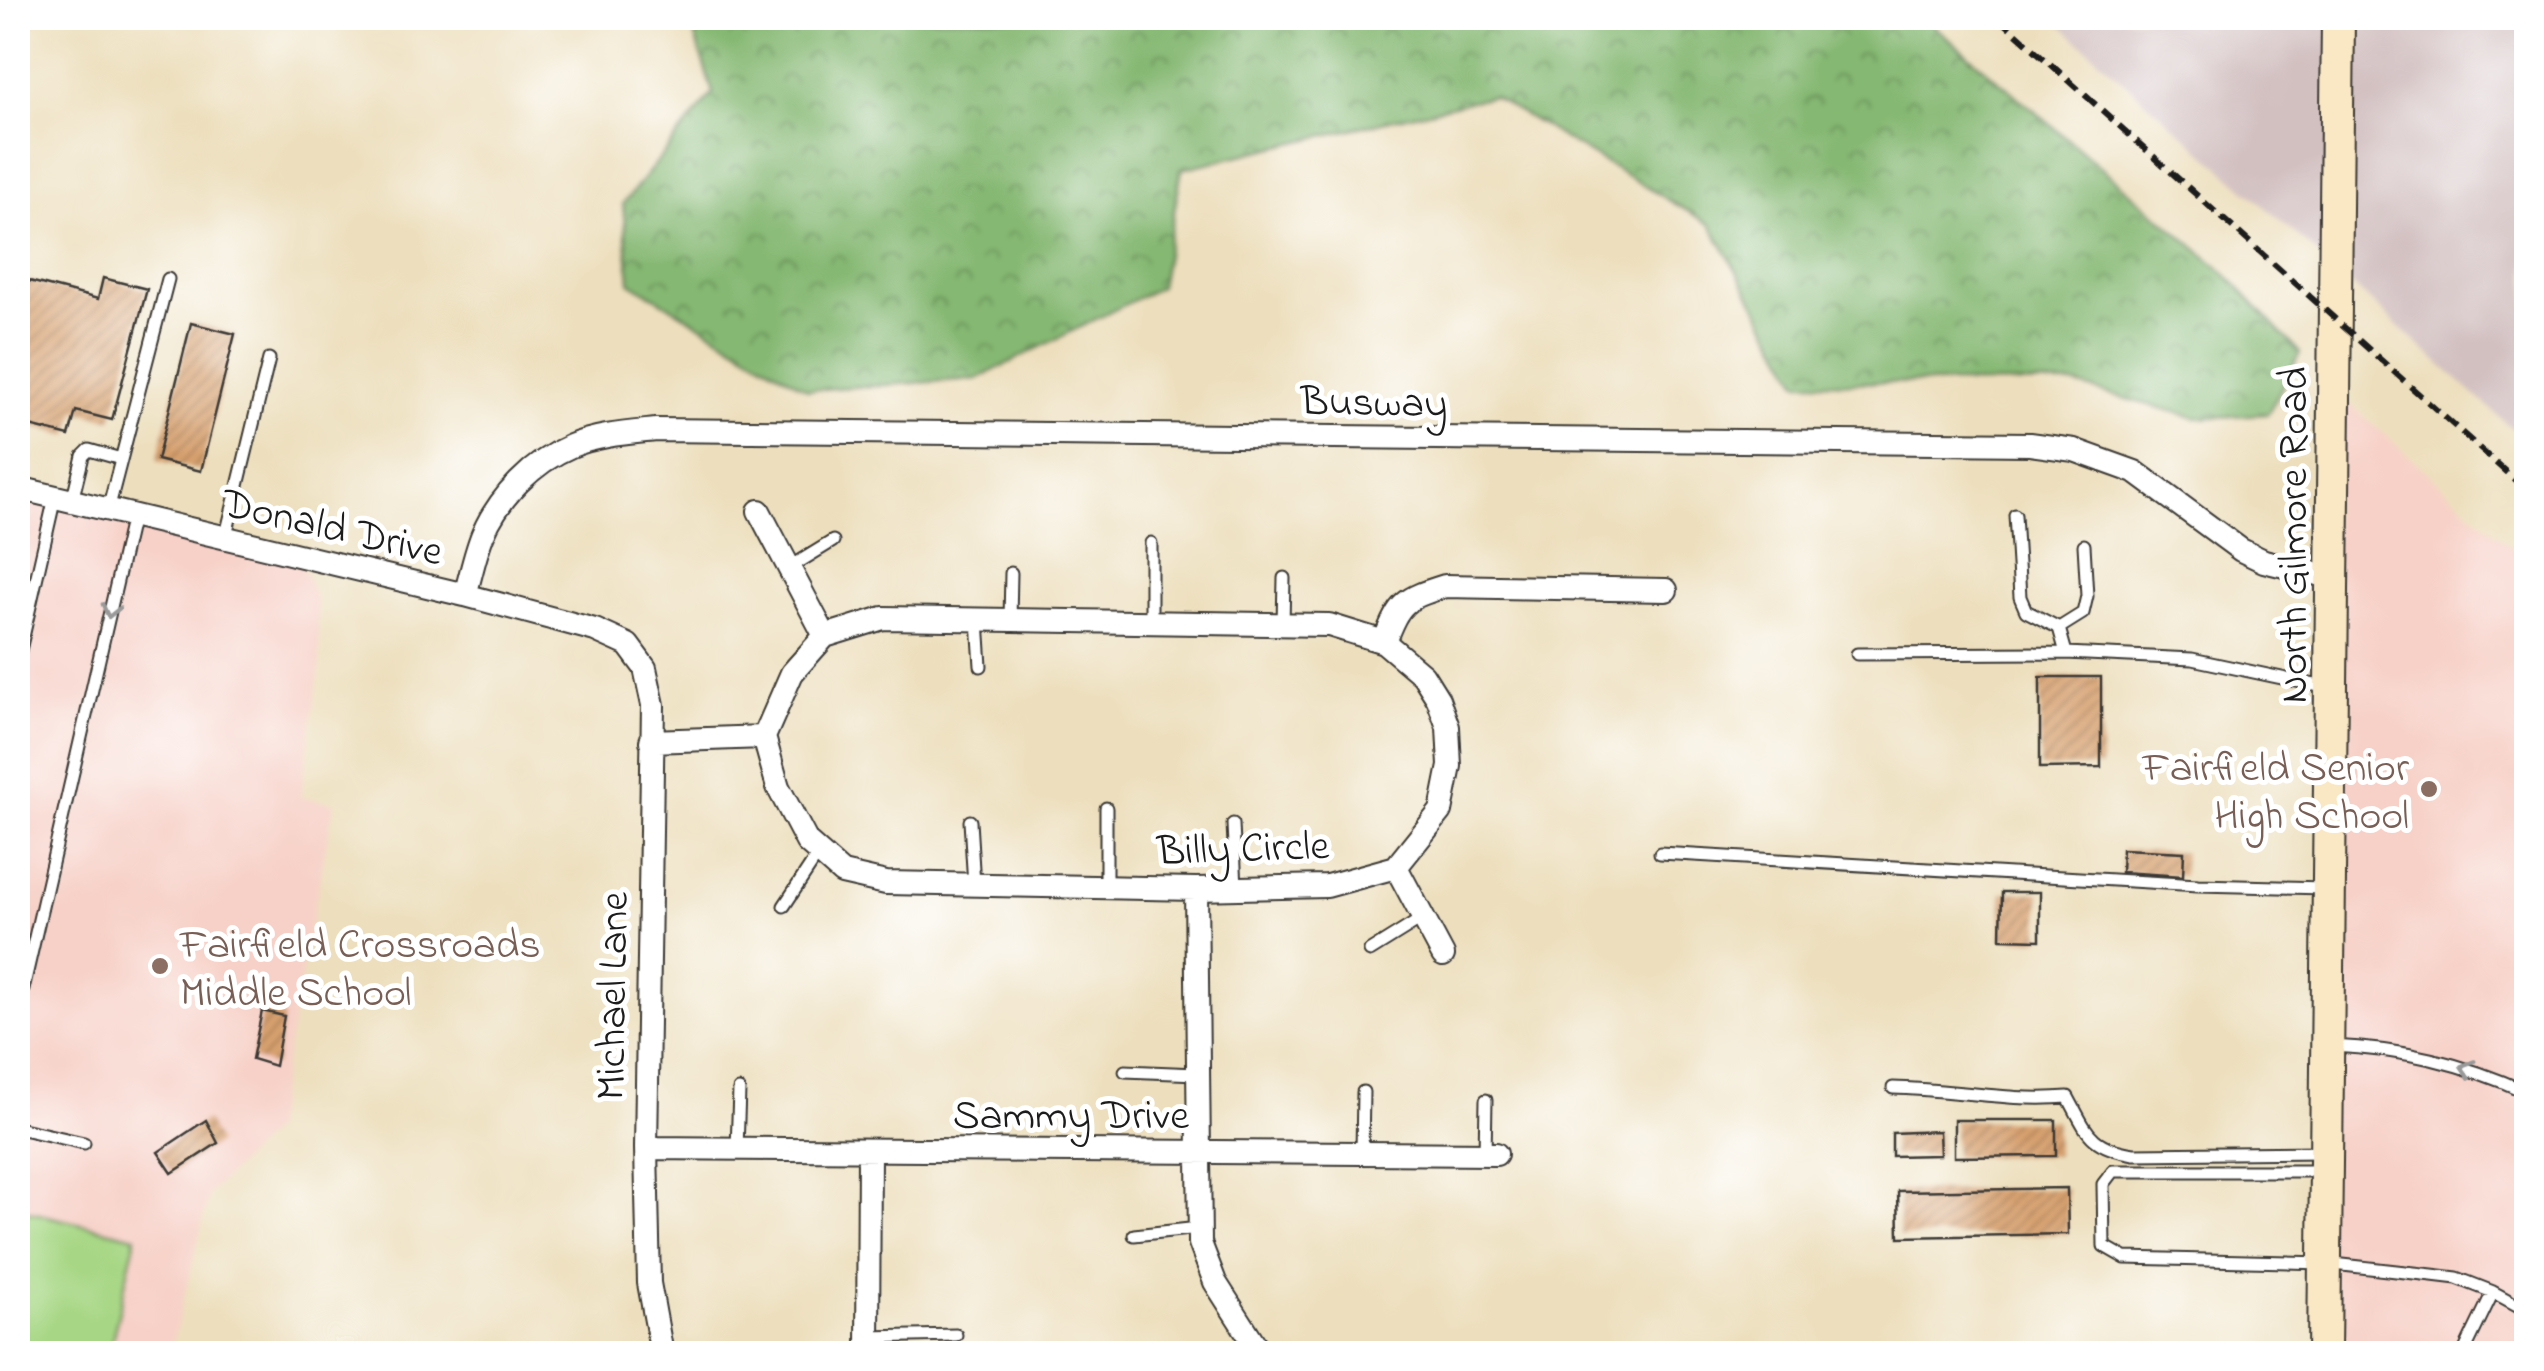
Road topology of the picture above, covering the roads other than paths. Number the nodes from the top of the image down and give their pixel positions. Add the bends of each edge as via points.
1 (2338, 18) edge
2 (168, 280) dead end
3 (269, 360) dead end
4 (121, 458) junction
5 (18, 488) edge
6 (64, 500) junction
7 (108, 510) junction
8 (759, 512) dead end
9 (132, 516) junction
10 (2015, 516) dead end
11 (225, 539) junction
12 (833, 541) dead end
13 (1151, 543) dead end
14 (2084, 545) dead end
15 (789, 568) junction
16 (1011, 573) dead end
17 (1284, 578) dead end
18 (2334, 578) junction
19 (1666, 590) dead end
20 (465, 595) junction
21 (978, 620) junction
22 (1010, 620) junction
23 (1152, 622) junction
24 (1283, 624) junction
25 (2058, 628) junction
26 (824, 636) junction
27 (1384, 642) junction
28 (628, 646) joint
29 (2066, 653) junction
30 (1856, 654) dead end
31 (18, 659) edge
32 (981, 666) dead end
33 (2333, 689) junction
34 (764, 737) junction
35 (651, 741) junction
36 (1106, 808) dead end
37 (970, 821) dead end
38 (1232, 824) dead end
39 (819, 853) junction
40 (1660, 853) dead end
41 (1396, 868) junction
42 (974, 885) junction
43 (1106, 887) junction
44 (1236, 888) junction
45 (2330, 888) junction
46 (1196, 889) junction
47 (784, 906) dead end
48 (1423, 918) junction
49 (1370, 951) dead end
50 (1442, 955) dead end
51 (18, 1011) edge
52 (2328, 1046) junction
53 (1125, 1071) dead end
54 (1197, 1074) junction
55 (1893, 1088) dead end
56 (739, 1090) dead end
57 (1363, 1092) dead end
58 (2526, 1092) edge
59 (1486, 1100) dead end
60 (18, 1128) edge
61 (84, 1143) dead end
62 (646, 1148) junction
63 (737, 1149) junction
64 (869, 1150) junction
65 (1197, 1150) junction
66 (1362, 1152) junction
67 (1490, 1154) joint
68 (2326, 1162) junction
69 (1199, 1228) junction
70 (1134, 1235) dead end
71 (2325, 1263) junction
72 (2493, 1292) junction
73 (2526, 1310) edge
74 (956, 1336) dead end
75 (868, 1345) edge
76 (2526, 1346) edge
77 (662, 1354) edge
78 (1261, 1354) edge
79 (2324, 1354) edge
80 (2463, 1354) edge
81 (2522, 1354) edge

1 - 18 street, North Gilmore Road
2 - 4 lane
3 - 11 lane
4 - 6 lane via 89,450
4 - 7 lane
5 - 6 street, Donald Drive
6 - 7 street, Donald Drive
6 - 31 lane
7 - 9 street, Donald Drive
8 - 15 street
9 - 11 street, Donald Drive
9 -> 51 lane
10 - 25 lane via 2020,598 2026,610
11 - 20 street, Donald Drive
12 - 15 lane
13 - 23 lane
14 - 25 lane via 2083,613
15 - 26 street
16 - 22 lane
17 - 24 lane
18 - 20 street, Busway via 2241,550 2135,472 2074,450 2030,444 656,430 569,446 535,468 504,497 482,535
18 - 33 street, North Gilmore Road
19 - 27 street via 1445,586 1410,597
20 - 28 street, Donald Drive via 595,630
21 - 22 street
21 - 26 street via 883,618
21 - 32 lane
22 - 23 street
23 - 24 street
24 - 27 street via 1329,625
25 - 29 lane
26 - 34 street via 792,672
27 - 41 street via 1423,674 1448,727 1450,766 1441,811
28 - 35 street, Michael Lane via 645,668
29 - 30 lane
29 - 33 lane via 2192,659
33 - 45 street, North Gilmore Road
34 - 35 street
34 - 39 street, Billy Circle via 778,787
35 - 62 street, Michael Lane
36 - 43 lane
37 - 42 lane
38 - 44 lane
39 - 42 street, Billy Circle via 842,872 886,884
39 - 47 lane
40 - 45 lane
41 - 44 street, Billy Circle via 1327,886
41 - 48 street
42 - 43 street, Billy Circle
43 - 46 street, Billy Circle
44 - 46 street, Billy Circle
45 - 52 street, North Gilmore Road
46 - 54 street
48 - 49 lane
48 - 50 street
58 -> 52 lane via 2443,1060
52 - 68 street, North Gilmore Road
53 - 54 lane
54 - 65 street
55 - 68 lane via 2068,1098 2087,1133 2108,1150
56 - 63 lane
57 - 66 lane
59 - 67 lane
60 - 61 lane
62 - 63 street, Sammy Drive
62 - 77 street, Michael Lane via 649,1283
63 - 64 street, Sammy Drive
64 - 65 street, Sammy Drive
64 - 75 street
65 - 66 street, Sammy Drive
65 - 69 street
66 - 67 street, Sammy Drive
68 - 71 street, North Gilmore Road
68 - 71 lane via 2113,1171 2103,1184 2104,1246 2125,1258
69 - 70 lane
69 - 78 street via 1214,1282
71 - 72 lane via 2457,1278
71 - 79 street, North Gilmore Road
72 - 73 lane
72 - 80 lane
74 - 75 lane
76 - 81 lane

